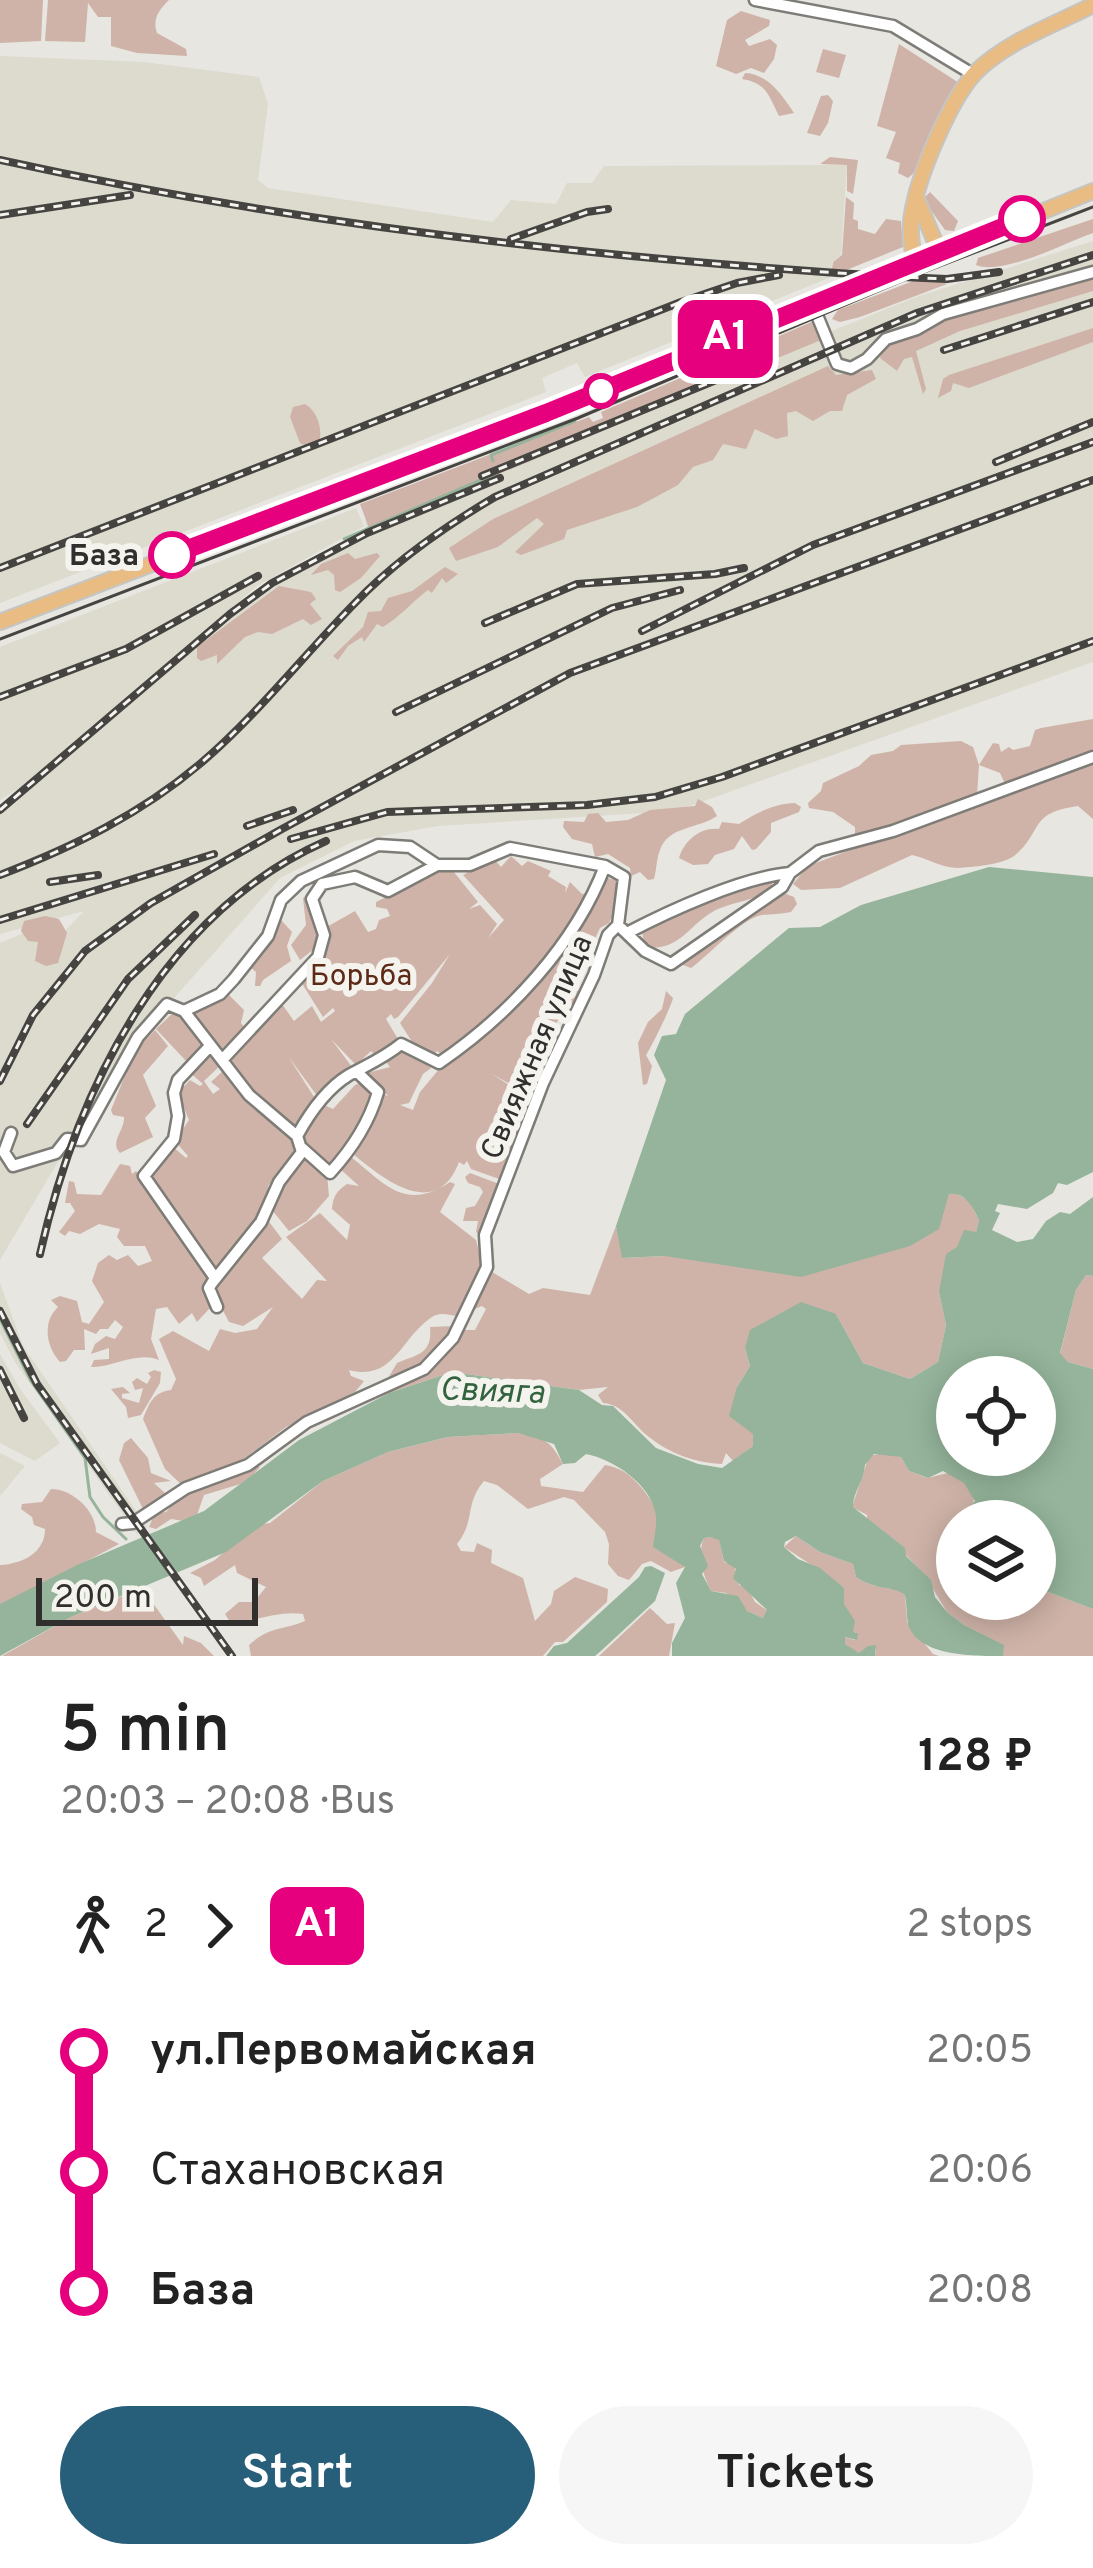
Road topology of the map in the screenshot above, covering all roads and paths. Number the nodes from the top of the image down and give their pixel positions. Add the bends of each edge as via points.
1 (755, 0) edge
2 (852, 0) edge
3 (1093, 5) edge
4 (849, 16) junction
5 (974, 75) junction
6 (1093, 191) edge
7 (916, 197) junction
8 (940, 251) junction
9 (914, 261) junction
10 (1093, 272) edge
11 (812, 302) junction
12 (0, 622) edge
13 (1093, 757) edge
14 (436, 865) junction
15 (605, 866) junction
16 (790, 873) junction
17 (622, 929) junction
18 (184, 1011) junction
19 (210, 1046) junction
20 (223, 1059) junction
21 (357, 1072) junction
22 (11, 1133) dead end
23 (300, 1142) junction
24 (215, 1278) junction
25 (218, 1307) dead end
26 (122, 1525) dead end

1 - 4 street
2 - 4 street
3 - 5 main road
4 - 5 street via 905,31
5 - 7 main road
6 - 8 main road
7 - 8 main road
7 - 9 main road
8 - 9 main road
9 - 11 main road
10 - 11 street via 943,314 886,339 850,368 837,364
11 - 12 main road
13 - 16 street, Свияжная улица via 819,851
14 - 15 street via 470,865 510,848
14 - 18 street via 410,847 378,845 301,881 234,979
14 - 20 street via 388,891 355,878 316,888 322,951
15 - 17 street via 623,877
15 - 21 street via 563,947 465,1046 439,1063 400,1043
16 - 17 street
16 - 17 street, Свияжная улица via 782,887 671,964
17 - 26 street, Свияжная улица via 608,935 543,1084 485,1235 487,1267 453,1337 424,1369 307,1422 248,1466 186,1487
18 - 19 street
18 - 22 street via 167,1004 157,1011 81,1140 13,1166 4,1152
19 - 20 street
19 - 24 street via 178,1080 173,1142 144,1176
20 - 23 street
21 - 23 street via 319,1102
21 - 23 street via 378,1092 349,1152 330,1173
23 - 24 street via 261,1222
24 - 25 street via 209,1288

